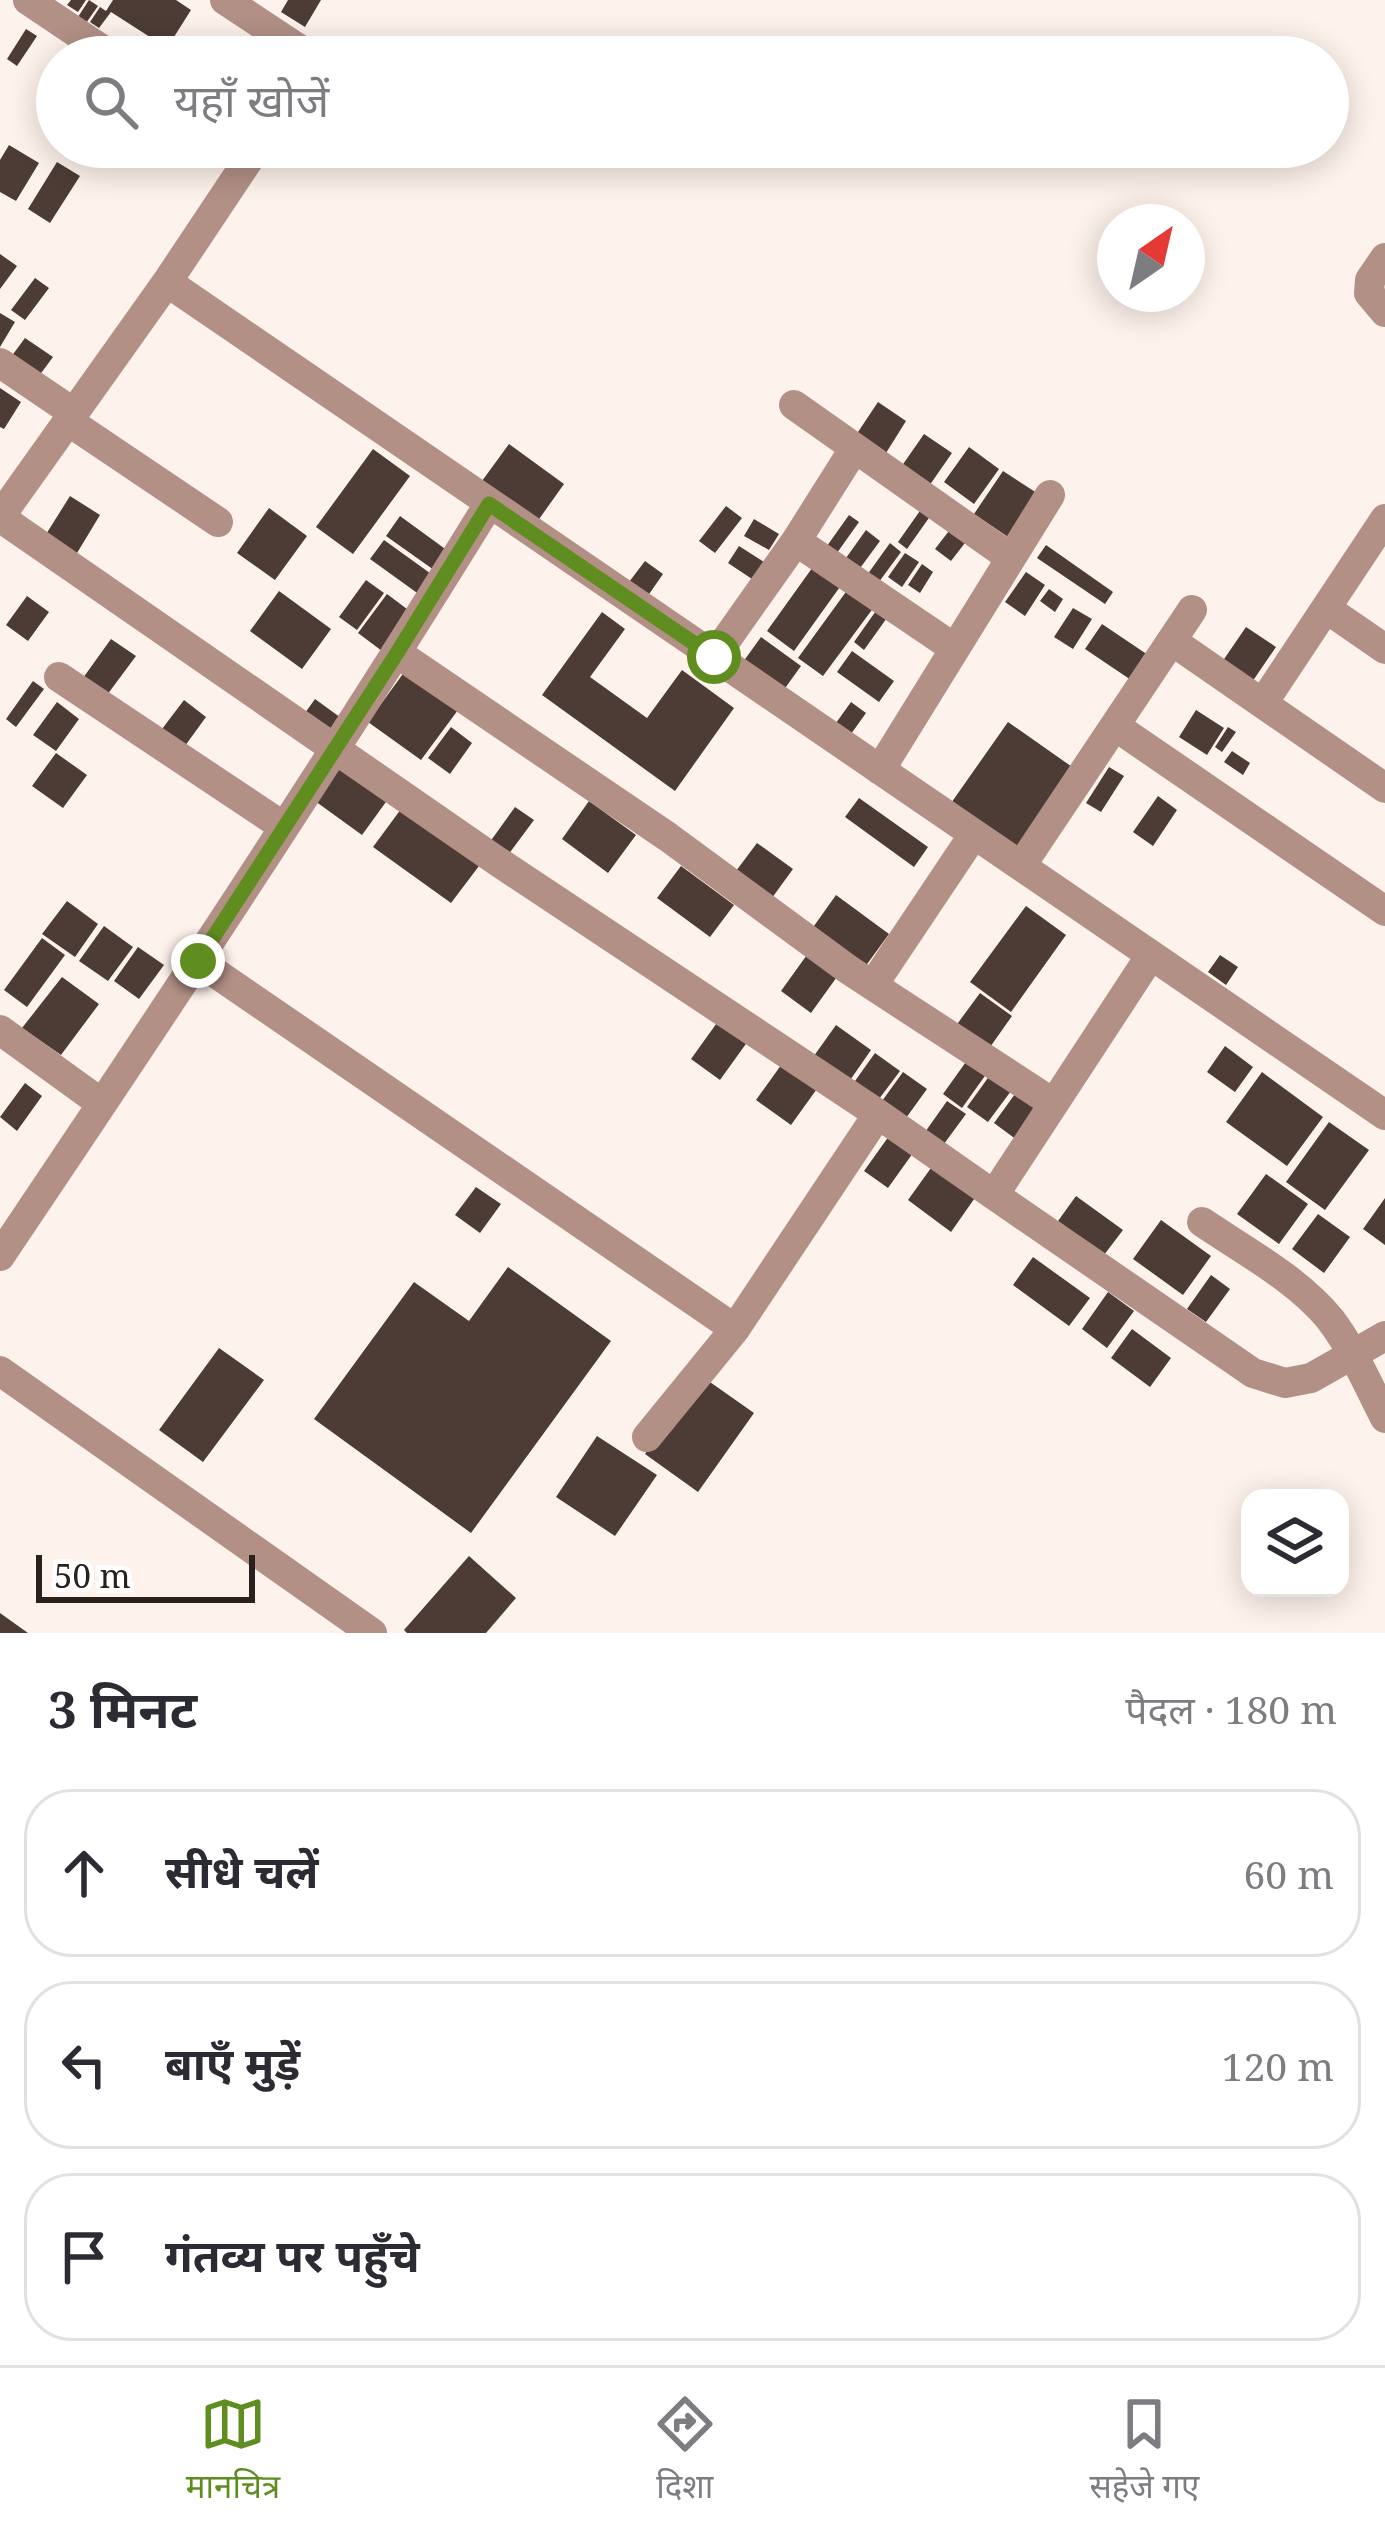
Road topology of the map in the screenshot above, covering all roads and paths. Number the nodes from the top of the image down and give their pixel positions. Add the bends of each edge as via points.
1 (28, 0) edge
2 (225, 0) edge
3 (82, 36) edge
4 (279, 36) edge
5 (240, 168) edge
6 (1385, 258) edge
7 (167, 282) junction
8 (1385, 312) edge
9 (0, 363) edge
10 (794, 405) dead end
11 (71, 417) junction
12 (854, 449) junction
13 (11, 477) edge
14 (1050, 495) dead end
15 (489, 504) junction
16 (1384, 521) edge
17 (218, 522) dead end
18 (796, 541) junction
19 (1011, 558) junction
20 (1327, 609) junction
21 (1192, 610) dead end
22 (1172, 640) junction
23 (954, 648) junction
24 (1385, 650) edge
25 (397, 653) junction
26 (714, 657) junction
27 (59, 676) dead end
28 (1263, 703) junction
29 (1115, 726) junction
30 (335, 747) junction
31 (880, 770) junction
32 (1385, 788) edge
33 (284, 827) junction
34 (974, 834) junction
35 (1021, 866) junction
36 (1385, 911) edge
37 (1151, 955) junction
38 (198, 961) junction
39 (873, 985) junction
40 (0, 1030) edge
41 (101, 1103) junction
42 (1053, 1103) junction
43 (878, 1114) junction
44 (1385, 1115) edge
45 (994, 1195) junction
46 (12, 1212) edge
47 (1202, 1222) dead end
48 (0, 1256) edge
49 (735, 1329) junction
50 (1385, 1336) edge
51 (1353, 1354) junction
52 (0, 1371) edge
53 (1385, 1418) edge
54 (647, 1437) dead end
55 (372, 1633) edge

1 - 3 street
2 - 4 street
5 - 7 street
6 - 8 street via 1369,293
7 - 11 street
7 - 15 street
9 - 11 street
10 - 12 street
11 - 13 street
11 - 17 street
12 - 18 street
12 - 19 street
13 - 30 street via 11,525
14 - 19 street
15 - 25 street
15 - 26 street
16 - 20 street
18 - 23 street
18 - 26 street
19 - 23 street
20 - 24 street
20 - 28 street
21 - 22 street
22 - 28 street
22 - 29 street
23 - 31 street
25 - 30 street
25 - 39 street
26 - 31 street
27 - 33 street
28 - 32 street
29 - 35 street
29 - 36 street
30 - 33 street
30 - 43 street
31 - 34 street
33 - 38 street
34 - 35 street
34 - 39 street
35 - 37 street
37 - 42 street
37 - 44 street
38 - 41 street
38 - 49 street
39 - 42 street
40 - 41 street
41 - 46 street
42 - 45 street
43 - 45 street
43 - 49 street
45 - 51 street via 1253,1373 1285,1383
46 - 48 street
47 - 51 street via 1313,1302
49 - 54 street
50 - 51 street
51 - 53 street
52 - 55 street

